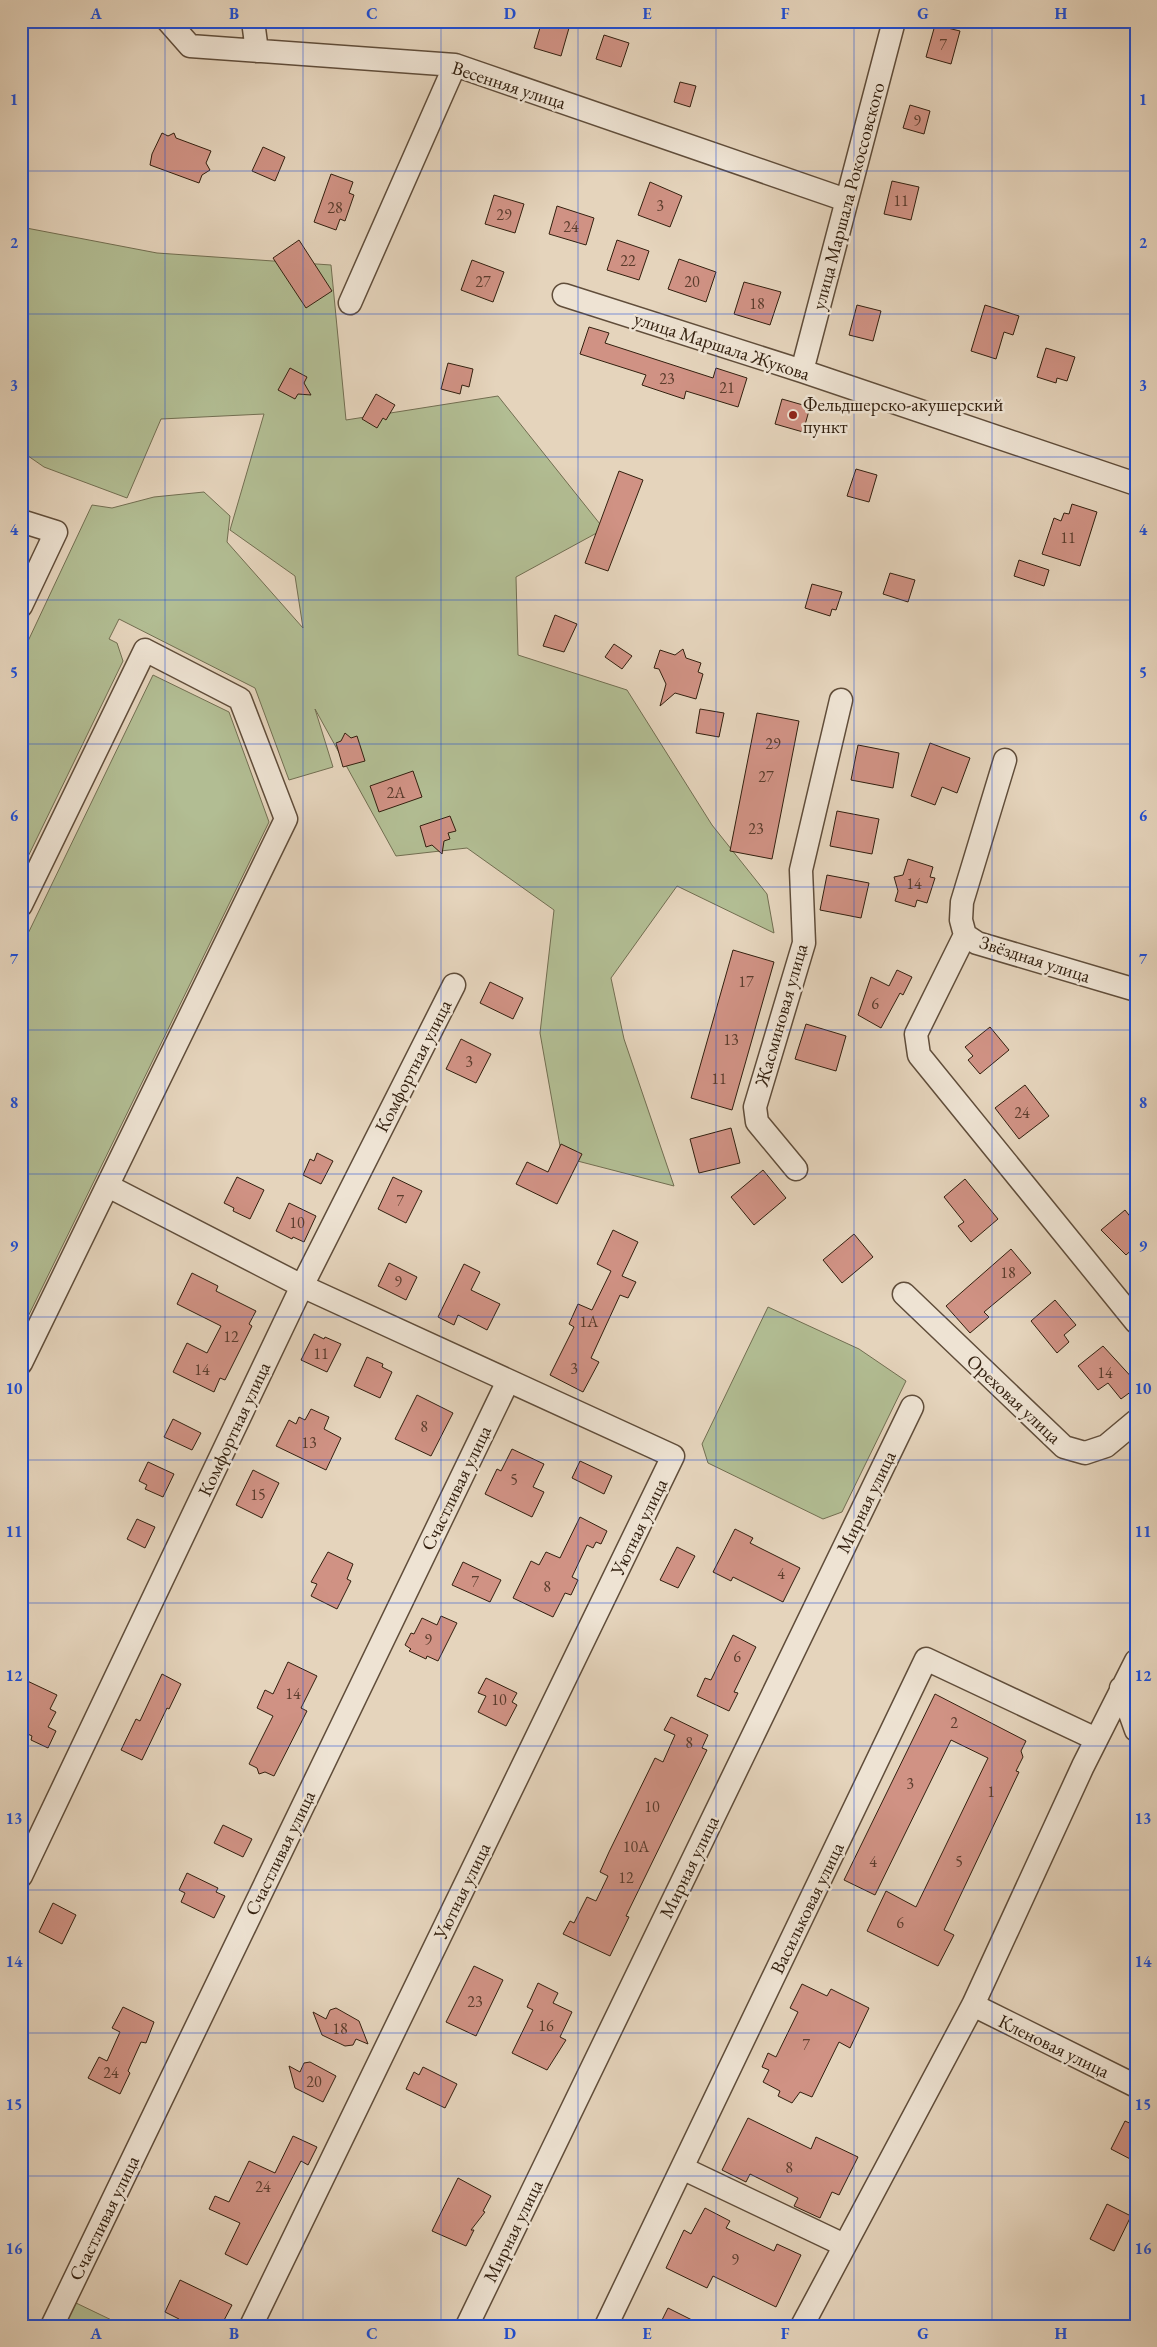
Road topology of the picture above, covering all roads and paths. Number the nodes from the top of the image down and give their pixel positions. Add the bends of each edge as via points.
1 (168, 21) edge
2 (253, 21) edge
3 (894, 21) edge
4 (257, 51) junction
5 (455, 65) junction
6 (846, 200) junction
7 (564, 295) dead end
8 (350, 304) dead end
9 (802, 371) junction
10 (1136, 484) edge
11 (21, 521) edge
12 (21, 606) edge
13 (841, 700) dead end
14 (1005, 760) dead end
15 (21, 905) edge
16 (965, 935) junction
17 (454, 985) dead end
18 (1136, 990) edge
19 (796, 1169) dead end
20 (108, 1186) junction
21 (302, 1286) junction
22 (904, 1294) dead end
23 (1136, 1322) edge
24 (21, 1363) edge
25 (508, 1380) junction
26 (912, 1407) dead end
27 (1136, 1421) edge
28 (1136, 1661) edge
29 (1121, 1688) junction
30 (1136, 1730) edge
31 (1096, 1740) junction
32 (21, 1876) edge
33 (973, 2005) junction
34 (1136, 2086) edge
35 (682, 2168) junction
36 (844, 2245) junction
37 (52, 2326) edge
38 (251, 2326) edge
39 (467, 2326) edge
40 (606, 2326) edge
41 (802, 2326) edge

1 - 4 street, Весенняя улица via 190,46
2 - 4 street
3 - 6 street, улица Маршала Рокоссовского
4 - 5 street, Весенняя улица
5 - 6 street, Весенняя улица
5 - 8 street
6 - 9 street, улица Маршала Рокоссовского
7 - 9 street, улица Маршала Жукова
9 - 10 street, улица Маршала Жукова
11 - 12 street via 56,532
13 - 19 street, Жасминовая улица via 801,870 804,943 755,1107 757,1122
14 - 16 street, Звёздная улица via 962,902 961,920
15 - 20 street via 145,650 240,699 286,819
16 - 18 street, Звёздная улица via 977,943
16 - 23 street via 916,1034 919,1055
17 - 21 street, Комфортная улица
20 - 21 street
20 - 24 street
21 - 25 street
21 - 32 street, Комфортная улица
22 - 27 street, Ореховая улица via 1064,1447 1085,1453 1106,1446
25 - 37 street, Счастливая улица
25 - 38 street, Уютная улица via 673,1456
26 - 39 street, Мирная улица
28 - 29 street
29 - 30 street
29 - 31 street
31 - 33 street
31 - 35 street, Васильковая улица via 926,1659
33 - 34 street, Кленовая улица
33 - 36 street
35 - 36 street
35 - 40 street, Васильковая улица
36 - 41 street

